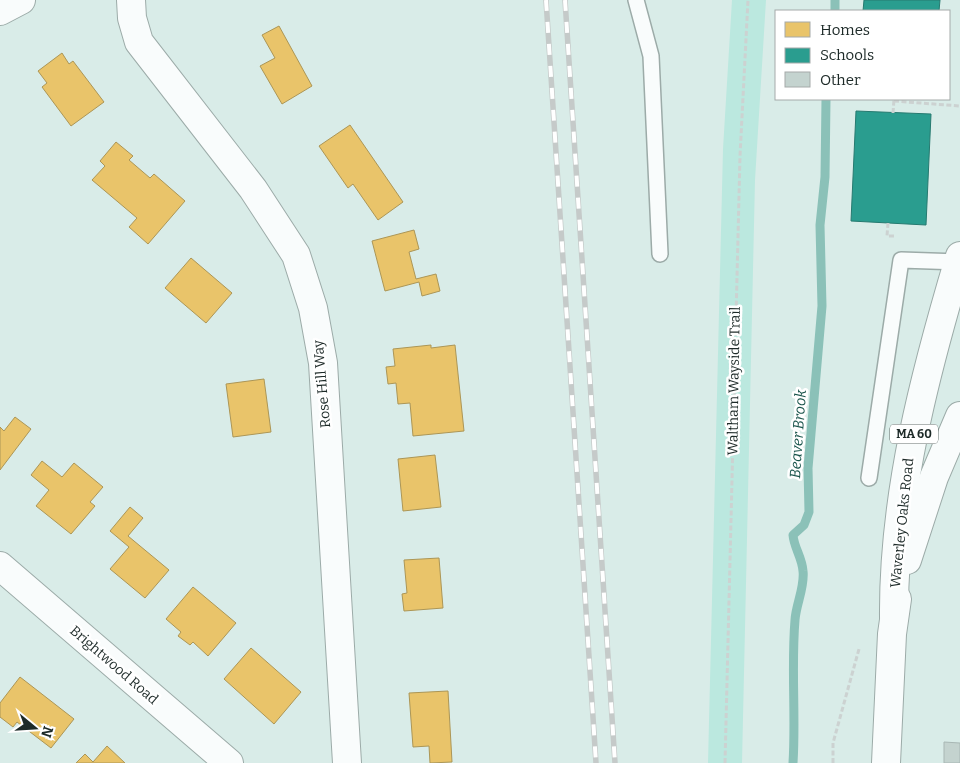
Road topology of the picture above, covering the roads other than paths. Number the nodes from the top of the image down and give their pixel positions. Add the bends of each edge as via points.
1 (20, 0) edge
2 (131, 0) edge
3 (636, 0) edge
4 (0, 11) edge
5 (660, 254) dead end
6 (959, 260) edge
7 (960, 416) edge
8 (869, 478) dead end
9 (0, 566) edge
10 (894, 617) junction
11 (229, 763) edge
12 (347, 763) edge
13 (886, 763) edge

1 - 4 street
2 - 12 street, Rose Hill Way via 139,42 275,222 296,255 313,308 323,362
3 - 5 lane via 651,56
6 - 8 lane via 901,260
6 - 10 street, Waverley Oaks Road / MA 60 via 934,348 906,474 894,567
7 - 10 street, Waverley Oaks Road / MA 60 via 925,503
9 - 11 street, Brightwood Road
10 - 13 street, Waverley Oaks Road / MA 60

